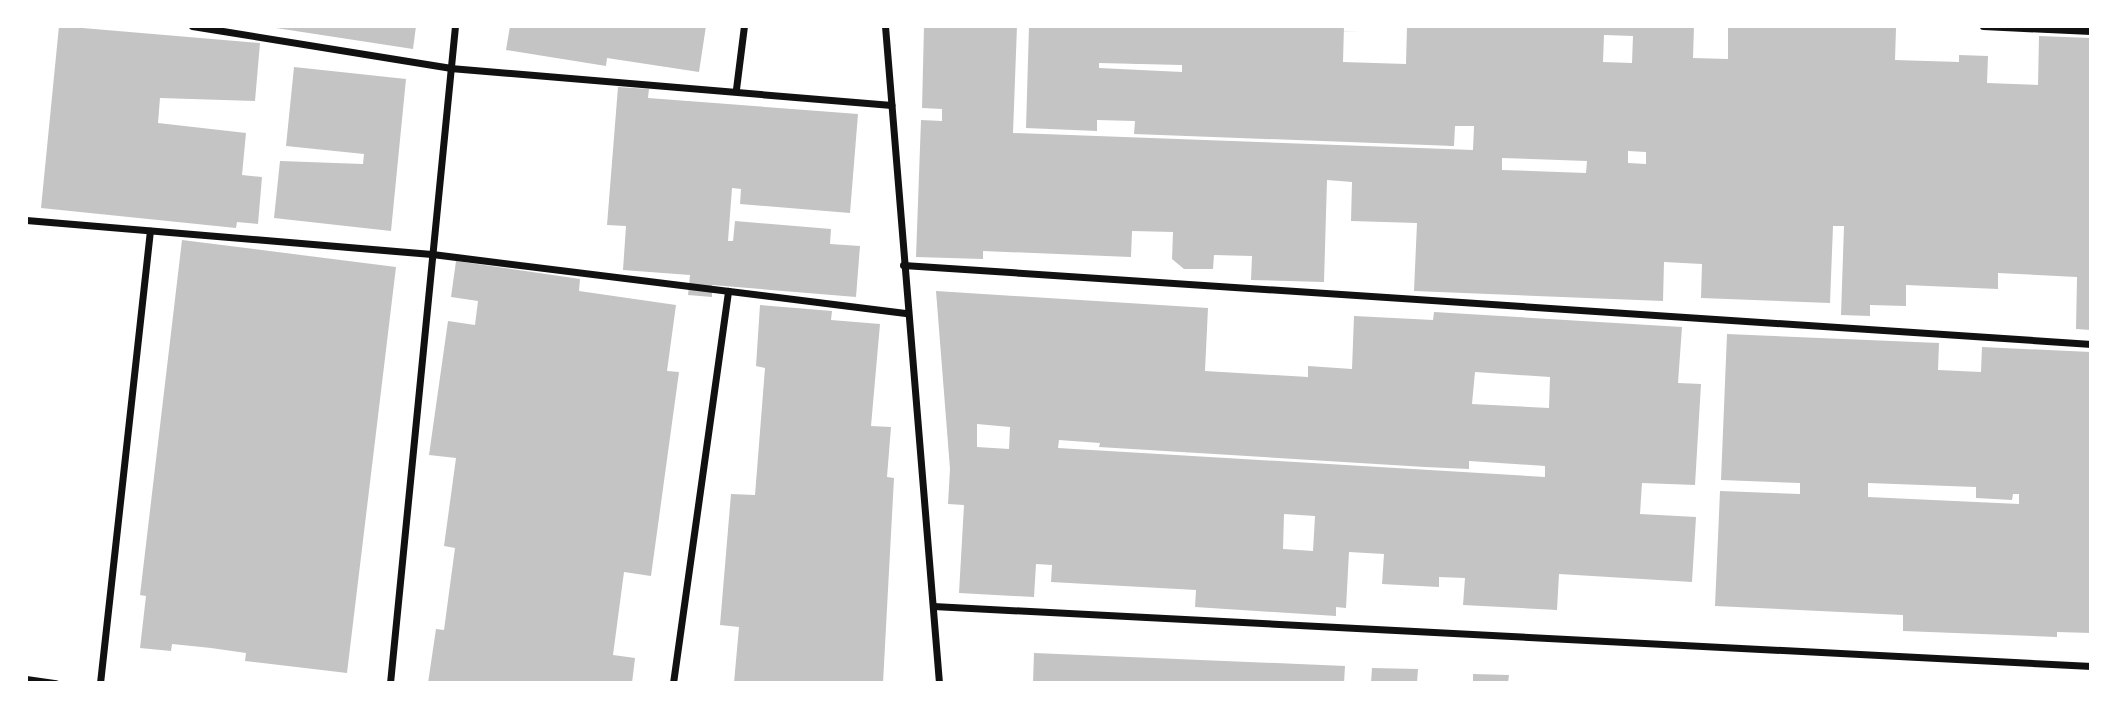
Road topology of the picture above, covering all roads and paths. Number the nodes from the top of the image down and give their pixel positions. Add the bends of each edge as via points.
1 (192, 26) edge
2 (455, 26) edge
3 (744, 26) edge
4 (884, 26) edge
5 (1983, 26) edge
6 (2091, 31) edge
7 (450, 68) junction
8 (736, 89) junction
9 (891, 105) junction
10 (26, 220) edge
11 (150, 231) junction
12 (432, 254) junction
13 (903, 265) junction
14 (728, 291) junction
15 (907, 313) junction
16 (2091, 344) edge
17 (933, 606) junction
18 (2091, 666) edge
19 (26, 679) edge
20 (57, 683) edge
21 (100, 683) edge
22 (390, 683) edge
23 (673, 683) edge
24 (939, 683) edge

1 - 7 street
2 - 7 street
3 - 8 street
4 - 9 street
5 - 6 street
7 - 8 street
7 - 12 street
8 - 9 street
9 - 13 street
10 - 11 street
11 - 12 street
11 - 21 street
12 - 14 street
12 - 22 street
13 - 15 street
13 - 16 street
14 - 15 street
14 - 23 street
15 - 17 street
17 - 18 street
17 - 24 street
19 - 20 street

